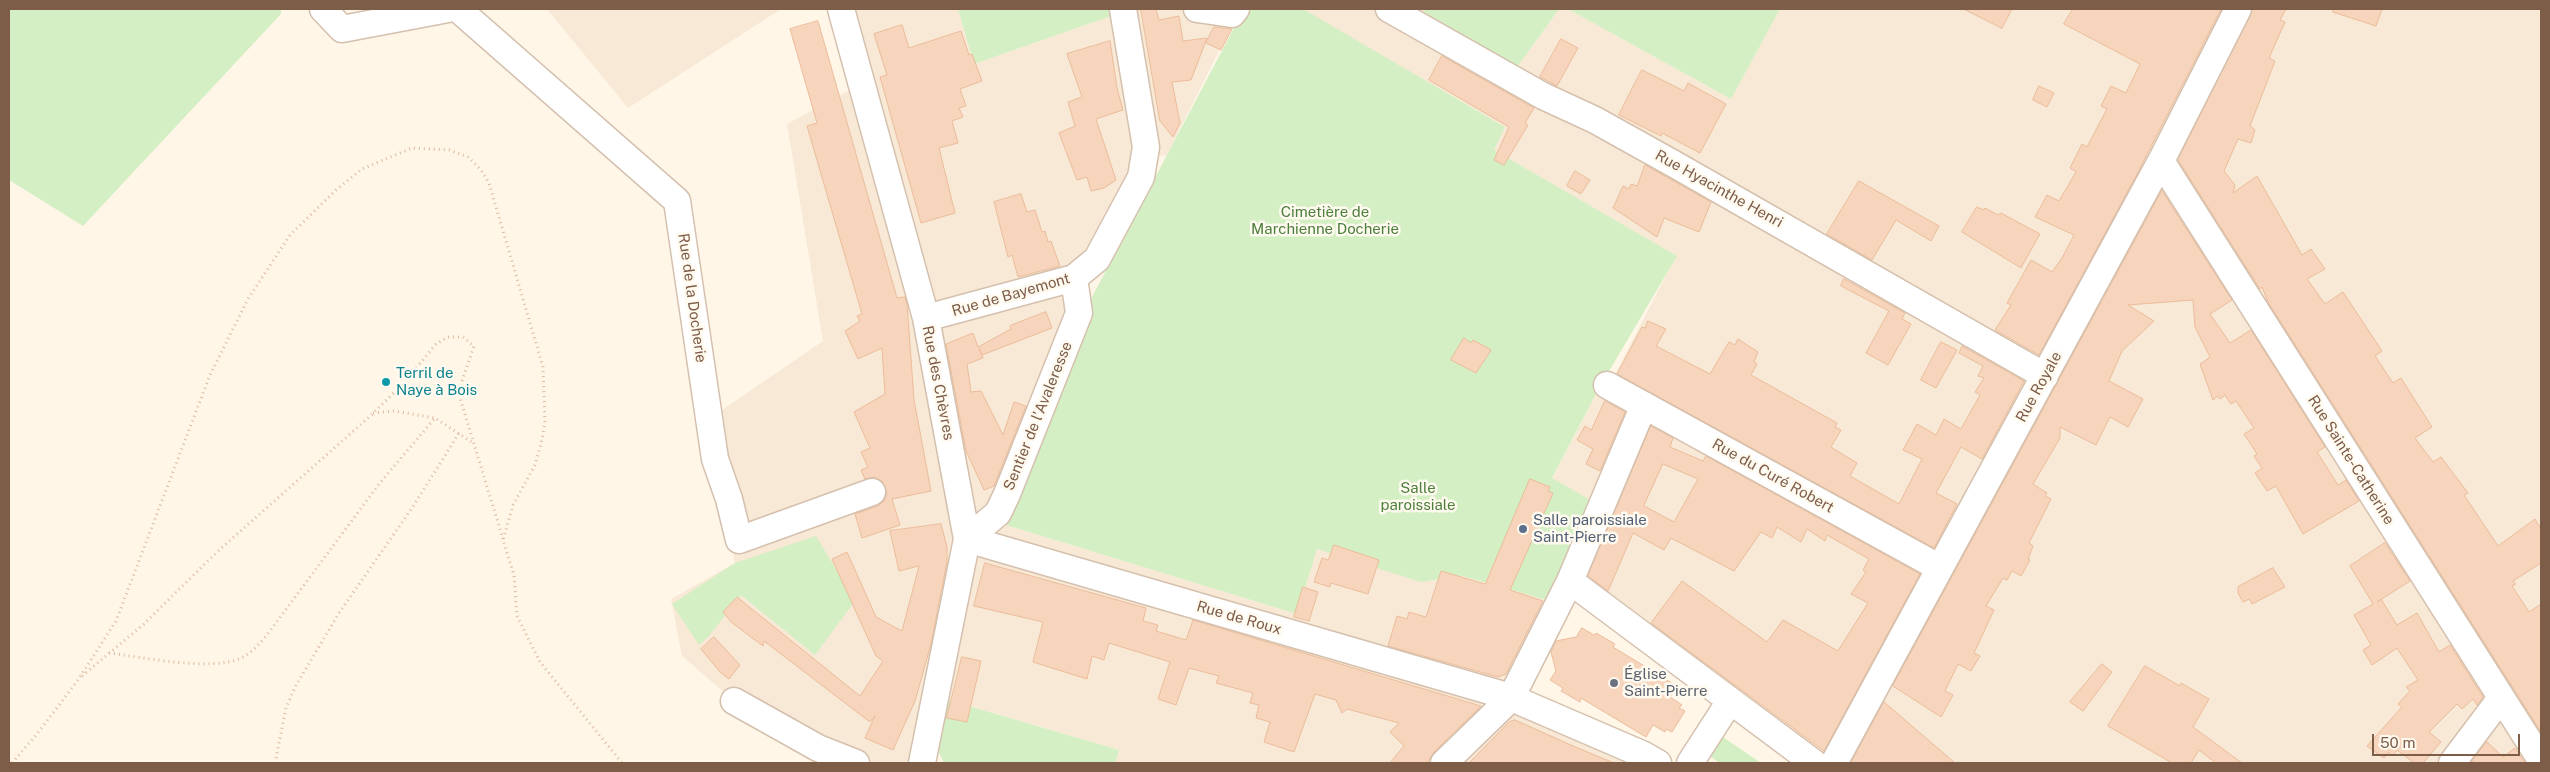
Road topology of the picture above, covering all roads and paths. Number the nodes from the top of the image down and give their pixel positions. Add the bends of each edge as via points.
1 (323, 9) edge
2 (448, 9) edge
3 (458, 9) edge
4 (841, 9) edge
5 (1123, 9) edge
6 (1197, 9) edge
7 (1236, 9) edge
8 (1389, 9) edge
9 (2238, 9) edge
10 (2162, 161) junction
11 (1074, 278) junction
12 (926, 318) junction
13 (2045, 376) junction
14 (1607, 384) dead end
15 (1644, 405) junction
16 (372, 413) junction
17 (435, 418) junction
18 (459, 433) junction
19 (473, 443) junction
20 (872, 492) dead end
21 (967, 539) junction
22 (503, 540) junction
23 (1940, 568) junction
24 (1570, 581) junction
25 (109, 653) junction
26 (78, 680) junction
27 (1511, 698) junction
28 (2501, 698) junction
29 (734, 701) dead end
30 (1730, 701) junction
31 (2541, 760) edge
32 (12, 763) edge
33 (275, 763) edge
34 (622, 763) edge
35 (856, 763) edge
36 (922, 763) edge
37 (1444, 763) edge
38 (1658, 763) edge
39 (1690, 763) edge
40 (1814, 763) edge
41 (1834, 763) edge
42 (2452, 763) edge

1 - 2 street via 342,29
3 - 20 street, Rue de la Docherie via 677,200 715,459 739,540
4 - 12 street, Rue des Chèvres
5 - 11 street, Rue de Bayemont via 1146,147 1141,177 1097,258
6 - 7 street via 1232,14
8 - 13 street, Rue Hyacinthe Henri via 1543,96 1595,120
9 - 10 street, Rue Royale
10 - 13 street, Rue Royale
10 - 28 street, Rue Sainte-Catherine
11 - 12 street, Rue de Bayemont
11 - 21 street, Sentier de l'Avaleresse via 1080,313 1007,494 998,514
12 - 21 street, Rue des Chèvres
13 - 23 street, Rue Royale
14 - 15 street, Rue du Curé Robert
15 - 23 street, Rue du Curé Robert
15 - 24 street
16 - 17 path via 394,411
16 - 19 path via 436,344 448,337 463,337 474,346 460,398
16 - 25 path
17 - 18 path
17 - 25 path via 379,484 254,650 239,659 219,662 170,661
18 - 19 path
18 - 33 path via 339,613 295,687 286,708
19 - 22 path
21 - 27 street, Rue de Roux
21 - 36 street, Rue des Chèvres
22 - 26 path via 513,504 535,465 541,444 545,423 543,367 489,183 468,157 449,150 412,148 362,169 338,189 290,235 248,299 210,375 116,620
22 - 34 path via 514,575 517,616 540,662
23 - 41 street, Rue Royale
24 - 27 street
24 - 30 street
25 - 26 path
26 - 32 path
27 - 37 street
27 - 38 street, Rue de Roux
28 - 31 street, Rue Sainte-Catherine
28 - 42 street
29 - 35 street via 818,748
30 - 39 street
30 - 40 street

